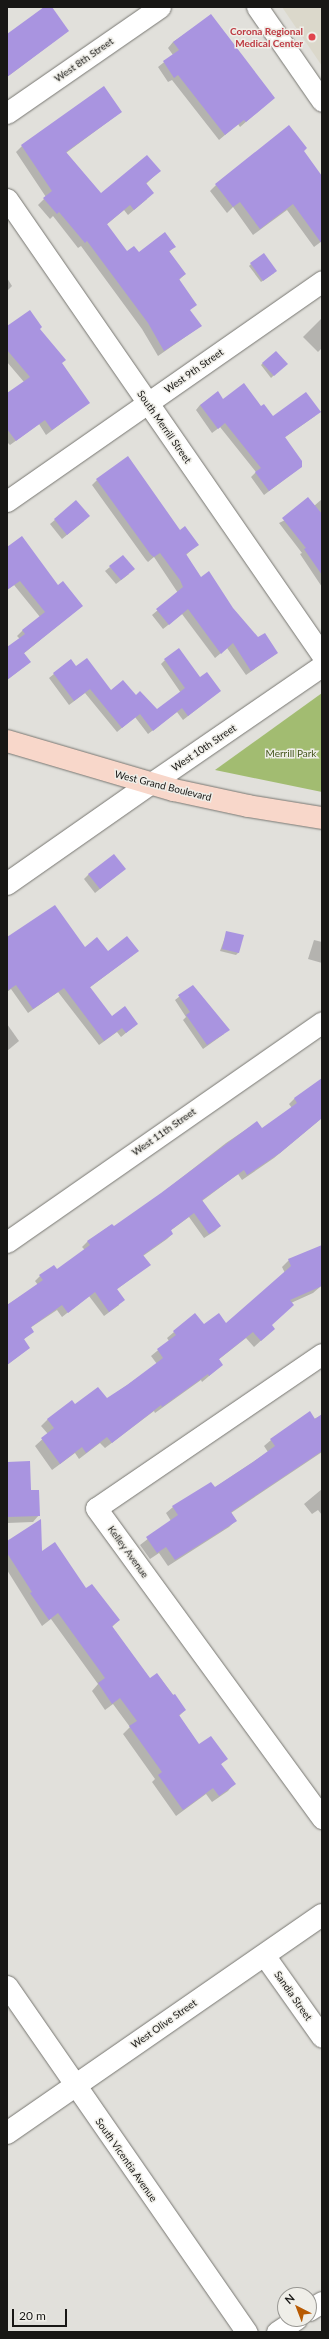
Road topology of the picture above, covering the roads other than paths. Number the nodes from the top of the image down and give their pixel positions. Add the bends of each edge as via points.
1 (160, 7) edge
2 (258, 7) edge
3 (322, 101) edge
4 (7, 113) edge
5 (7, 199) edge
6 (322, 281) edge
7 (148, 403) junction
8 (7, 501) edge
9 (322, 655) edge
10 (322, 666) edge
11 (7, 741) edge
12 (150, 784) junction
13 (322, 818) edge
14 (7, 884) edge
15 (322, 1022) edge
16 (7, 1242) edge
17 (322, 1354) edge
18 (322, 1818) edge
19 (322, 1916) edge
20 (264, 1955) junction
21 (7, 1986) edge
22 (322, 2037) edge
23 (74, 2086) junction
24 (7, 2133) edge
25 (247, 2332) edge

1 - 4 street, West 8th Street
2 - 3 street
5 - 7 street, South Merrill Street
6 - 7 street, West 9th Street
7 - 8 street, West 9th Street
7 - 9 street, South Merrill Street
10 - 12 street, West 10th Street
11 - 12 main road, West Grand Boulevard
12 - 13 main road, West Grand Boulevard via 248,806
12 - 14 street, West 10th Street
15 - 16 street, West 11th Street
17 - 18 street, Kelley Avenue via 96,1508
19 - 20 street, West Olive Street
20 - 22 street, Sandia Street
20 - 23 street, West Olive Street
21 - 23 street, South Vicentia Avenue
23 - 24 street, West Olive Street
23 - 25 street, South Vicentia Avenue

